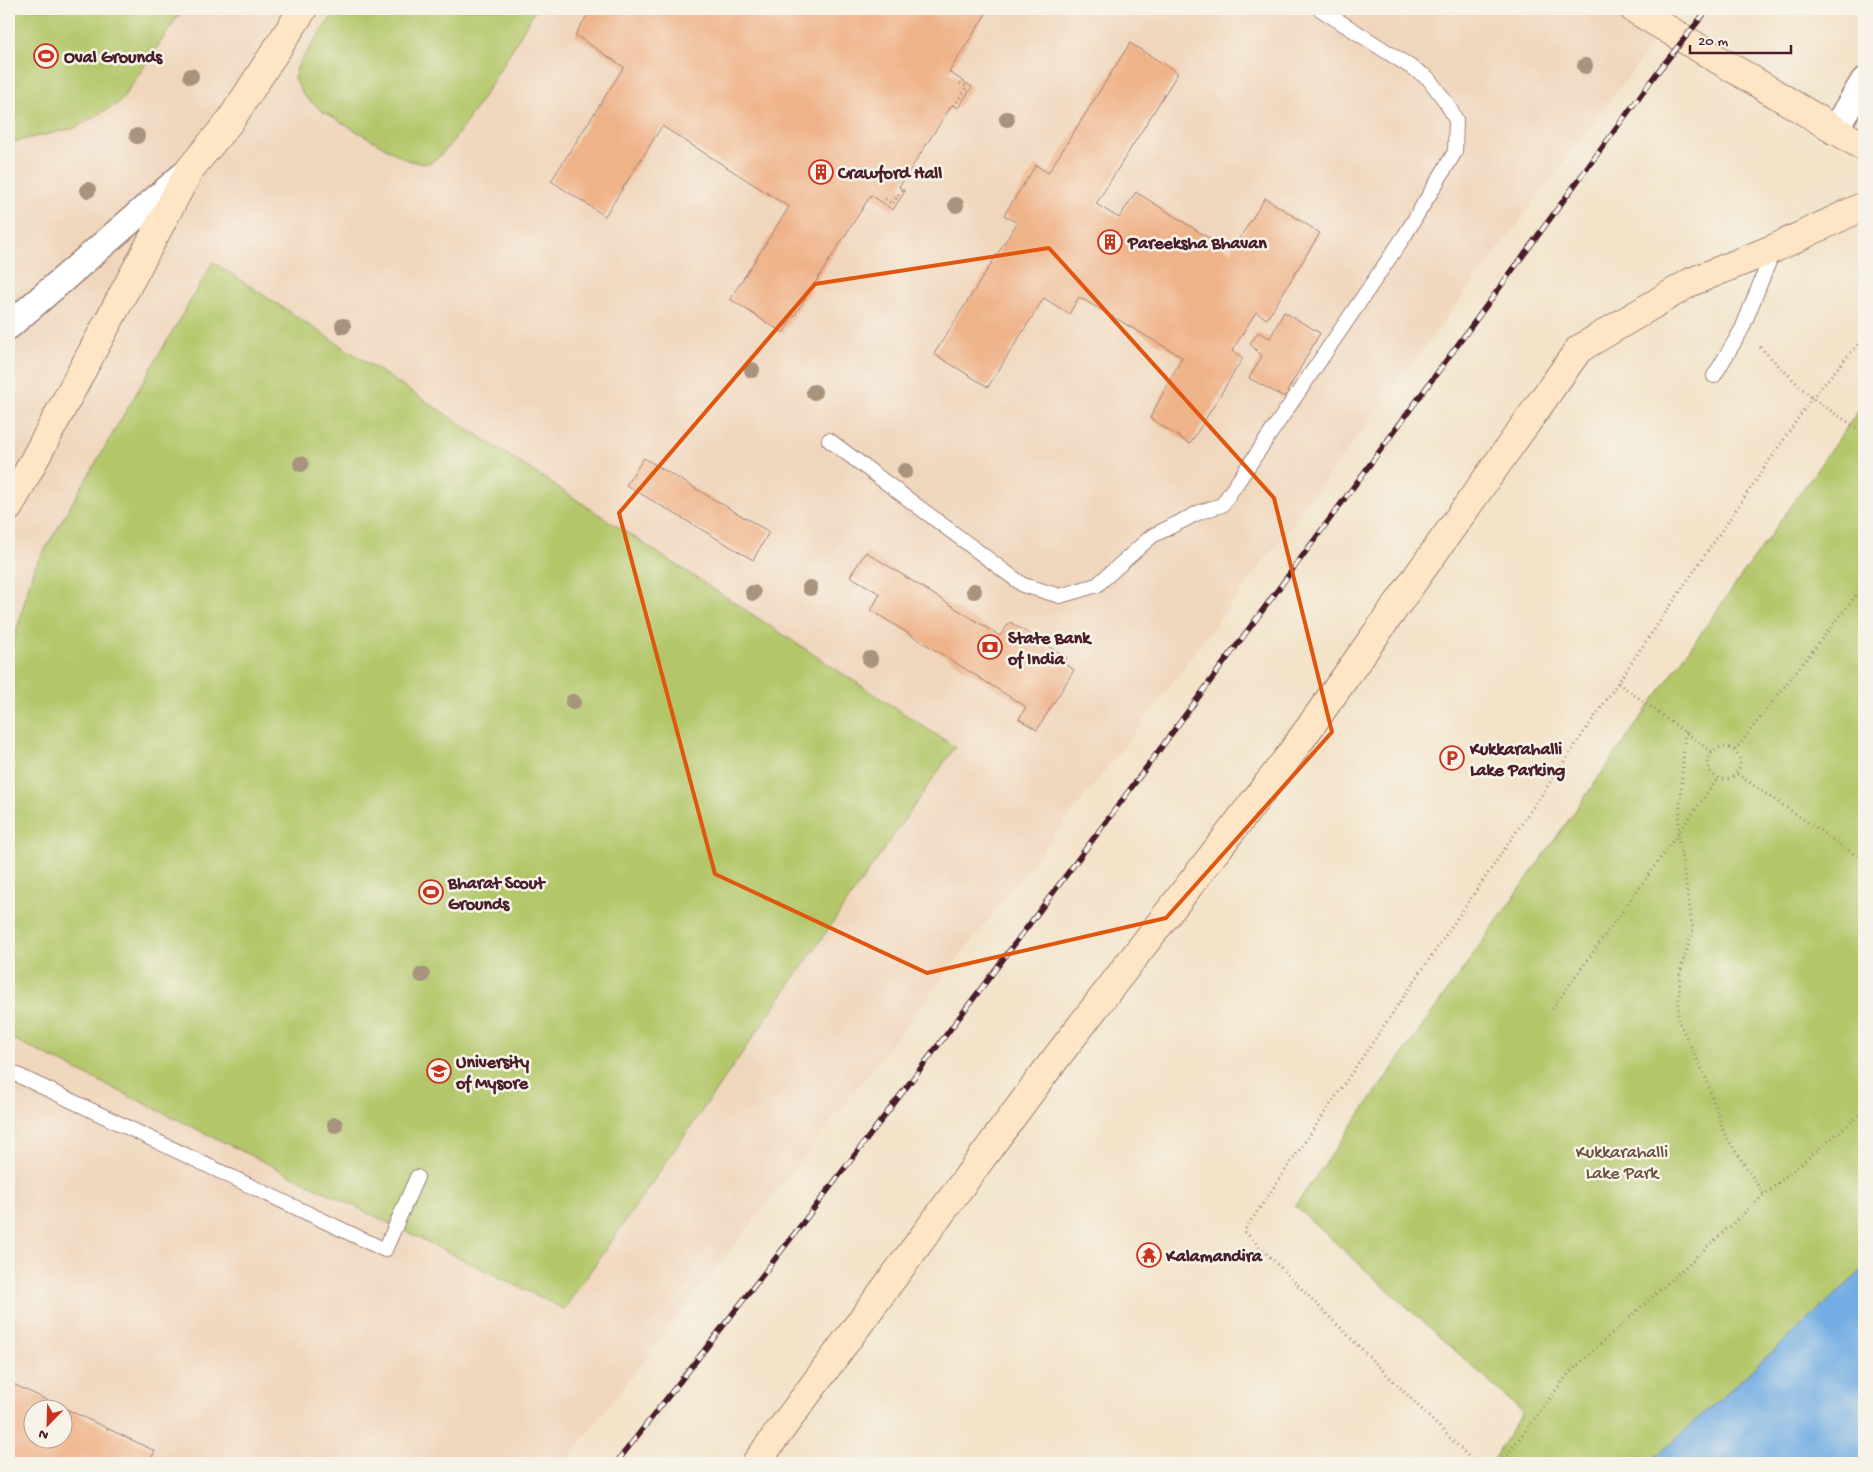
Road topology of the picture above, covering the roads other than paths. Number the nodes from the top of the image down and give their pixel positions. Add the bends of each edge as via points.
1 (303, 9) edge
2 (1320, 9) edge
3 (1634, 9) edge
4 (1864, 81) edge
5 (1834, 131) junction
6 (1864, 147) edge
7 (190, 169) junction
8 (1864, 206) edge
9 (1774, 248) junction
10 (9, 326) edge
11 (1714, 376) dead end
12 (828, 440) dead end
13 (9, 507) edge
14 (9, 1071) edge
15 (417, 1177) dead end
16 (756, 1463) edge

1 - 7 street via 230,121
2 - 12 lane via 1428,78 1456,120 1455,152 1405,235 1222,506 1200,512 1152,536 1098,585 1060,596 1023,585
3 - 5 street
4 - 5 street
5 - 6 street
7 - 10 street
7 - 13 street
8 - 9 street
9 - 11 lane via 1742,329
9 - 16 street via 1691,282 1579,349 1287,759 1046,1071
14 - 15 lane via 385,1250

